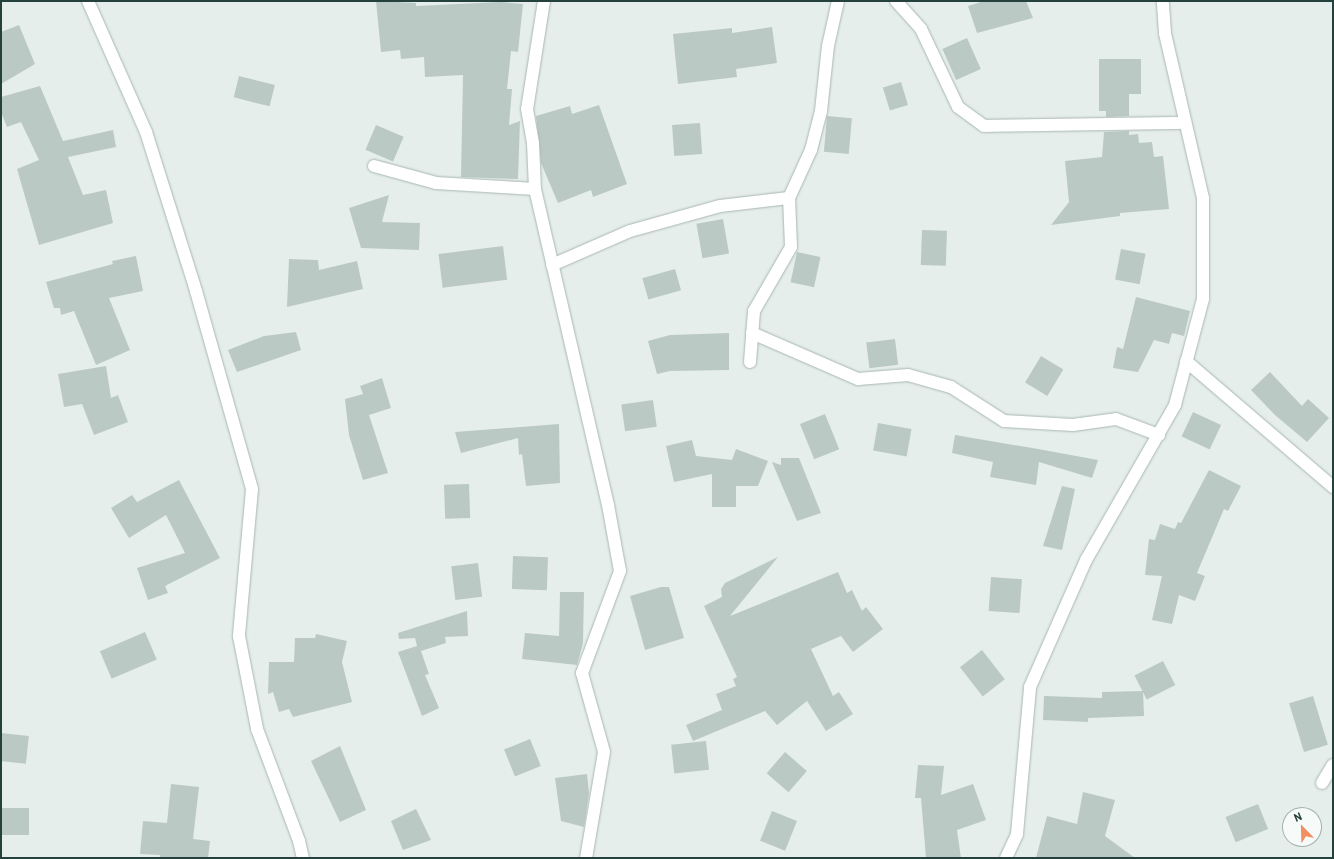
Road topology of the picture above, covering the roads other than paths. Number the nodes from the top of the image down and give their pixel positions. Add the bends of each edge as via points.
1 (88, 1) edge
2 (544, 1) edge
3 (838, 1) edge
4 (896, 1) edge
5 (1163, 1) edge
6 (1184, 123) junction
7 (374, 166) dead end
8 (535, 189) junction
9 (789, 198) junction
10 (552, 264) junction
11 (752, 333) junction
12 (1186, 361) junction
13 (750, 362) dead end
14 (1159, 435) junction
15 (1333, 487) edge
16 (1333, 765) edge
17 (1322, 783) dead end
18 (303, 858) edge
19 (586, 858) edge
20 (1006, 858) edge

1 - 18 street via 146,132 196,292 252,489 239,636 258,730
2 - 8 street via 527,109 533,143
3 - 9 street via 828,46 821,111 811,150
4 - 6 street via 921,29 958,107 984,126
5 - 6 street via 1165,32
6 - 12 street via 1203,198 1203,299
7 - 8 street via 436,183
8 - 10 street
9 - 10 street via 720,206 630,231
9 - 11 street via 791,247 754,311
10 - 19 street via 608,505 620,571 582,673 604,752
11 - 13 street
11 - 14 street via 858,379 908,375 951,386 1004,421 1073,425 1116,419
12 - 14 street via 1175,405
12 - 15 street
14 - 20 street via 1086,560 1030,687 1017,834
16 - 17 street

